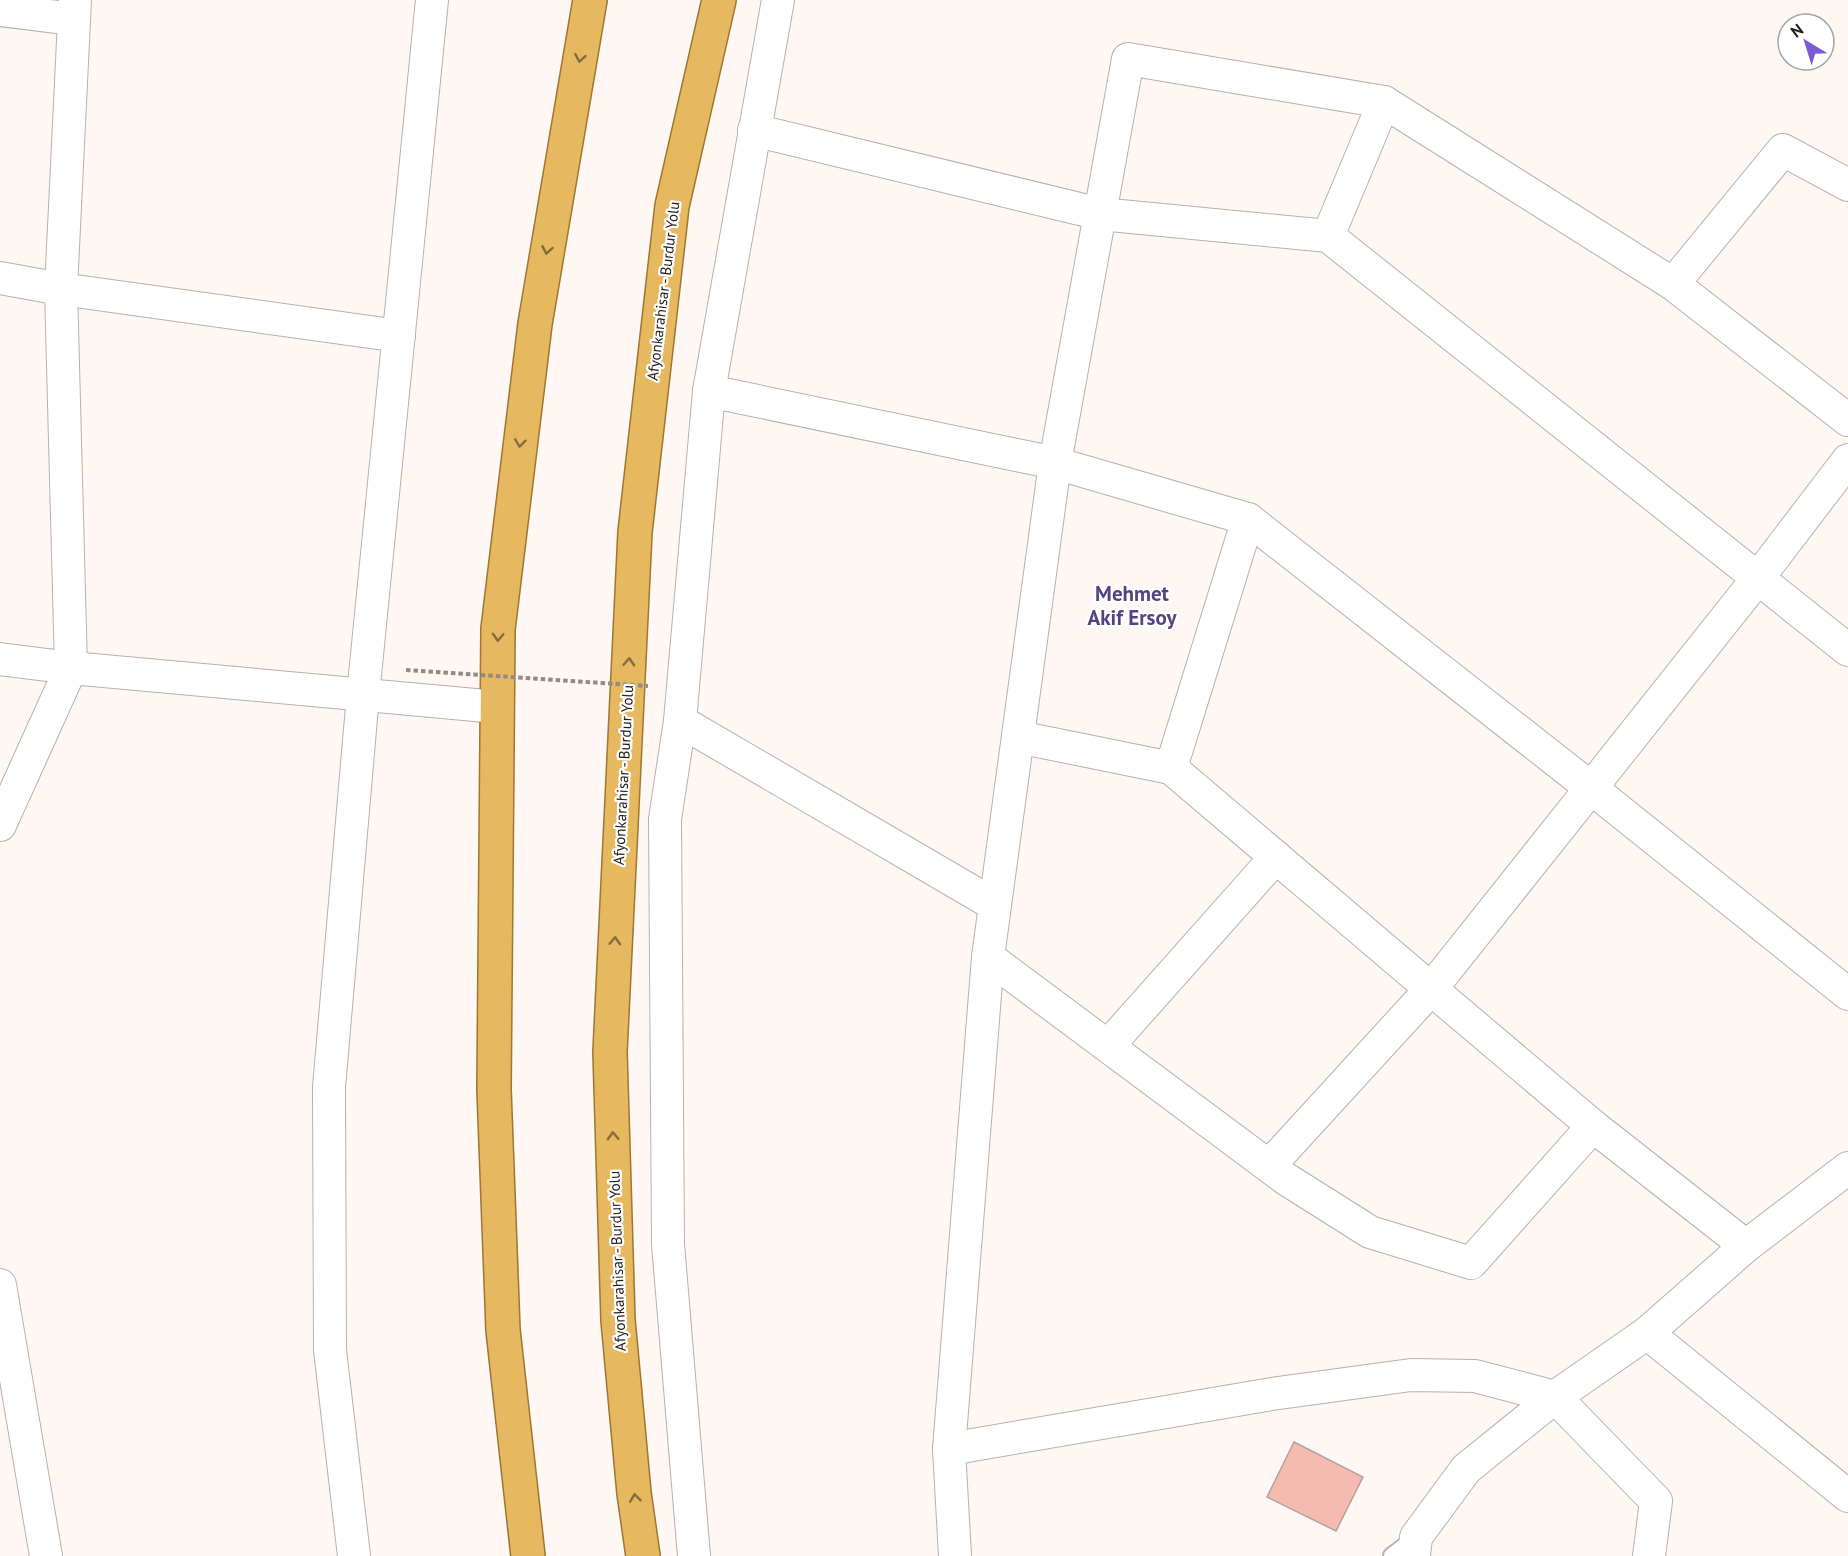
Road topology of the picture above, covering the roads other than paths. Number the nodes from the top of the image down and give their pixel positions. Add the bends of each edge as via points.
1 (432, 0) edge
2 (590, 0) edge
3 (719, 0) edge
4 (778, 0) edge
5 (75, 9) edge
6 (0, 10) edge
7 (1384, 102) junction
8 (754, 130) junction
9 (1848, 185) edge
10 (1100, 214) junction
11 (1328, 236) junction
12 (0, 278) edge
13 (1673, 284) junction
14 (61, 289) junction
15 (399, 336) junction
16 (709, 390) junction
17 (1848, 420) edge
18 (1848, 459) edge
19 (1055, 463) junction
20 (1248, 519) junction
21 (1758, 578) junction
22 (1848, 650) edge
23 (0, 659) edge
24 (71, 668) junction
25 (363, 695) junction
26 (497, 707) junction
27 (680, 722) junction
28 (1018, 737) junction
29 (1171, 768) junction
30 (1591, 788) junction
31 (0, 825) edge
32 (1276, 857) junction
33 (995, 905) junction
34 (988, 957) junction
35 (1431, 988) junction
36 (1848, 994) edge
37 (1108, 1046) junction
38 (1593, 1126) junction
39 (1269, 1166) junction
40 (1848, 1168) edge
41 (1746, 1246) junction
42 (0, 1285) edge
43 (1647, 1333) junction
44 (1555, 1398) junction
45 (949, 1449) junction
46 (1848, 1496) edge
47 (1415, 1547) edge
48 (46, 1556) edge
49 (354, 1556) edge
50 (528, 1556) edge
51 (643, 1556) edge
52 (694, 1556) edge
53 (955, 1556) edge
54 (1392, 1556) edge
55 (1649, 1556) edge

1 - 15 street
2 -> 26 highway via 535,324 498,629
51 -> 3 highway, Afyonkarahisar - Burdur Yolu via 618,1320 610,1052 633,568 672,206
4 - 8 street
5 - 6 street
5 - 14 street
7 - 10 street via 1128,59
7 - 11 street
7 - 13 street
8 - 10 street
8 - 16 street
9 - 13 street via 1783,150
10 - 11 street
10 - 19 street
11 - 21 street
12 - 14 street
13 - 17 street
14 - 15 street
14 - 24 street
15 - 25 street
16 - 19 street
16 - 27 street
18 - 21 street
19 - 20 street
19 - 28 street
20 - 29 street
20 - 30 street
21 - 22 street
21 - 30 street
23 - 24 street
24 - 25 street
24 - 31 street
25 - 26 street
25 - 49 street via 329,1087 330,1350
26 - 50 highway via 494,1089 503,1330
27 - 33 street
27 - 52 street via 666,819 668,1245
28 - 29 street
28 - 33 street
29 - 32 street
30 - 35 street
30 - 36 street
32 - 35 street
32 - 37 street
33 - 34 street
34 - 37 street
34 - 45 street
35 - 38 street
35 - 39 street
37 - 39 street
38 - 39 street via 1471,1263 1370,1232
38 - 41 street
40 - 41 street
41 - 43 street
42 - 48 street
43 - 44 street
43 - 46 street
44 - 45 street via 1475,1376 1411,1375 1272,1394
44 - 47 street via 1466,1469
44 - 55 street via 1656,1501
45 - 53 street
47 - 54 lane

